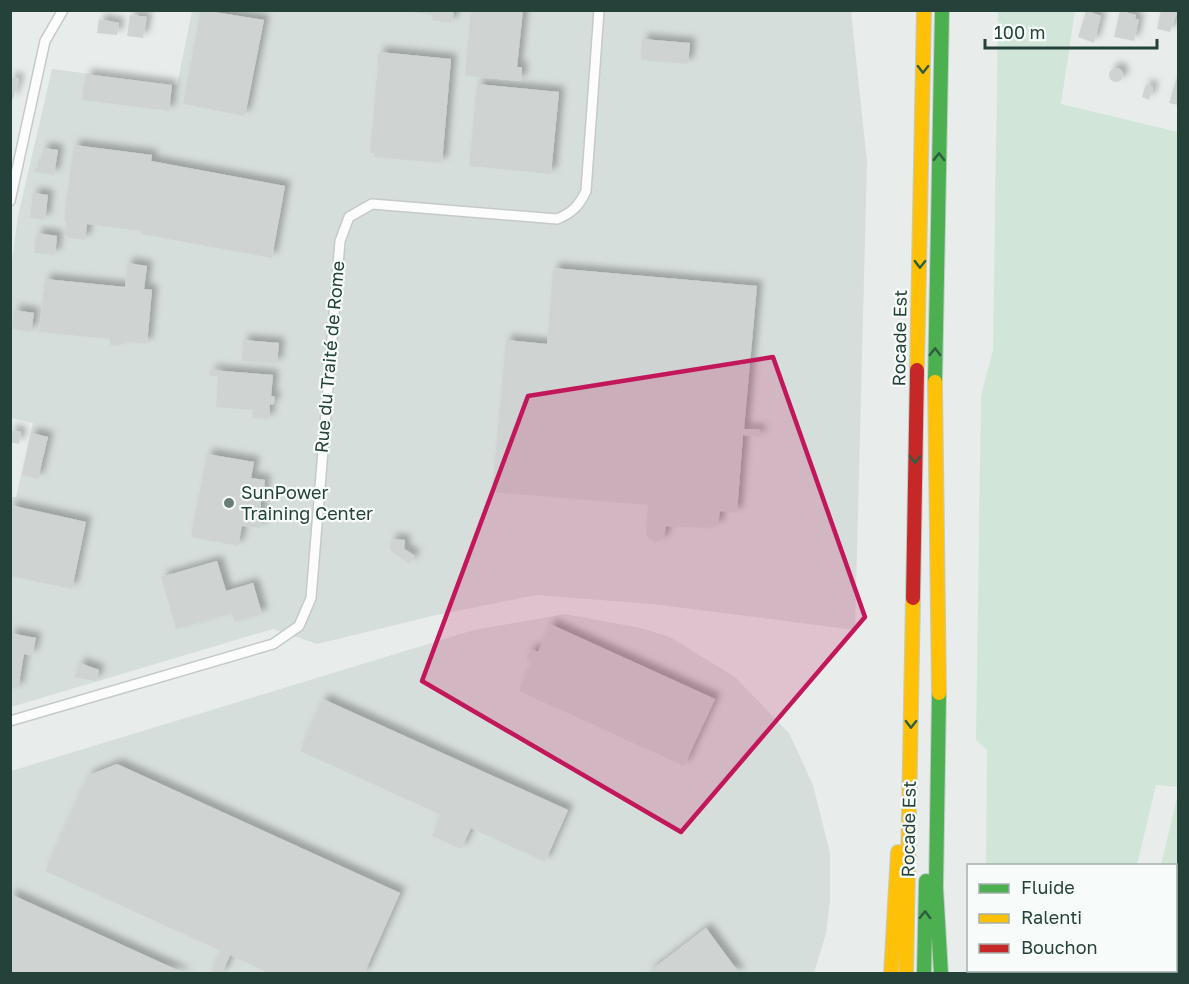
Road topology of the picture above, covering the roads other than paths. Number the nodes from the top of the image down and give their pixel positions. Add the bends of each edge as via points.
1 (63, 10) edge
2 (599, 10) edge
3 (924, 10) edge
4 (942, 10) edge
5 (10, 201) edge
6 (935, 469) junction
7 (10, 721) edge
8 (909, 821) junction
9 (891, 974) edge
10 (906, 974) edge
11 (924, 974) edge
12 (940, 974) edge

1 - 5 street via 45,41
2 - 7 street, Rue du Traité de Rome via 586,191 580,205 557,219 372,204 349,217 340,241 310,598 299,626 273,644
3 -> 8 highway, Rocade Est
6 -> 4 highway, Rocade Est
11 -> 6 highway, Rocade Est
6 - 12 highway via 939,671 936,888
8 - 9 highway via 898,848
8 - 10 highway, Rocade Est

